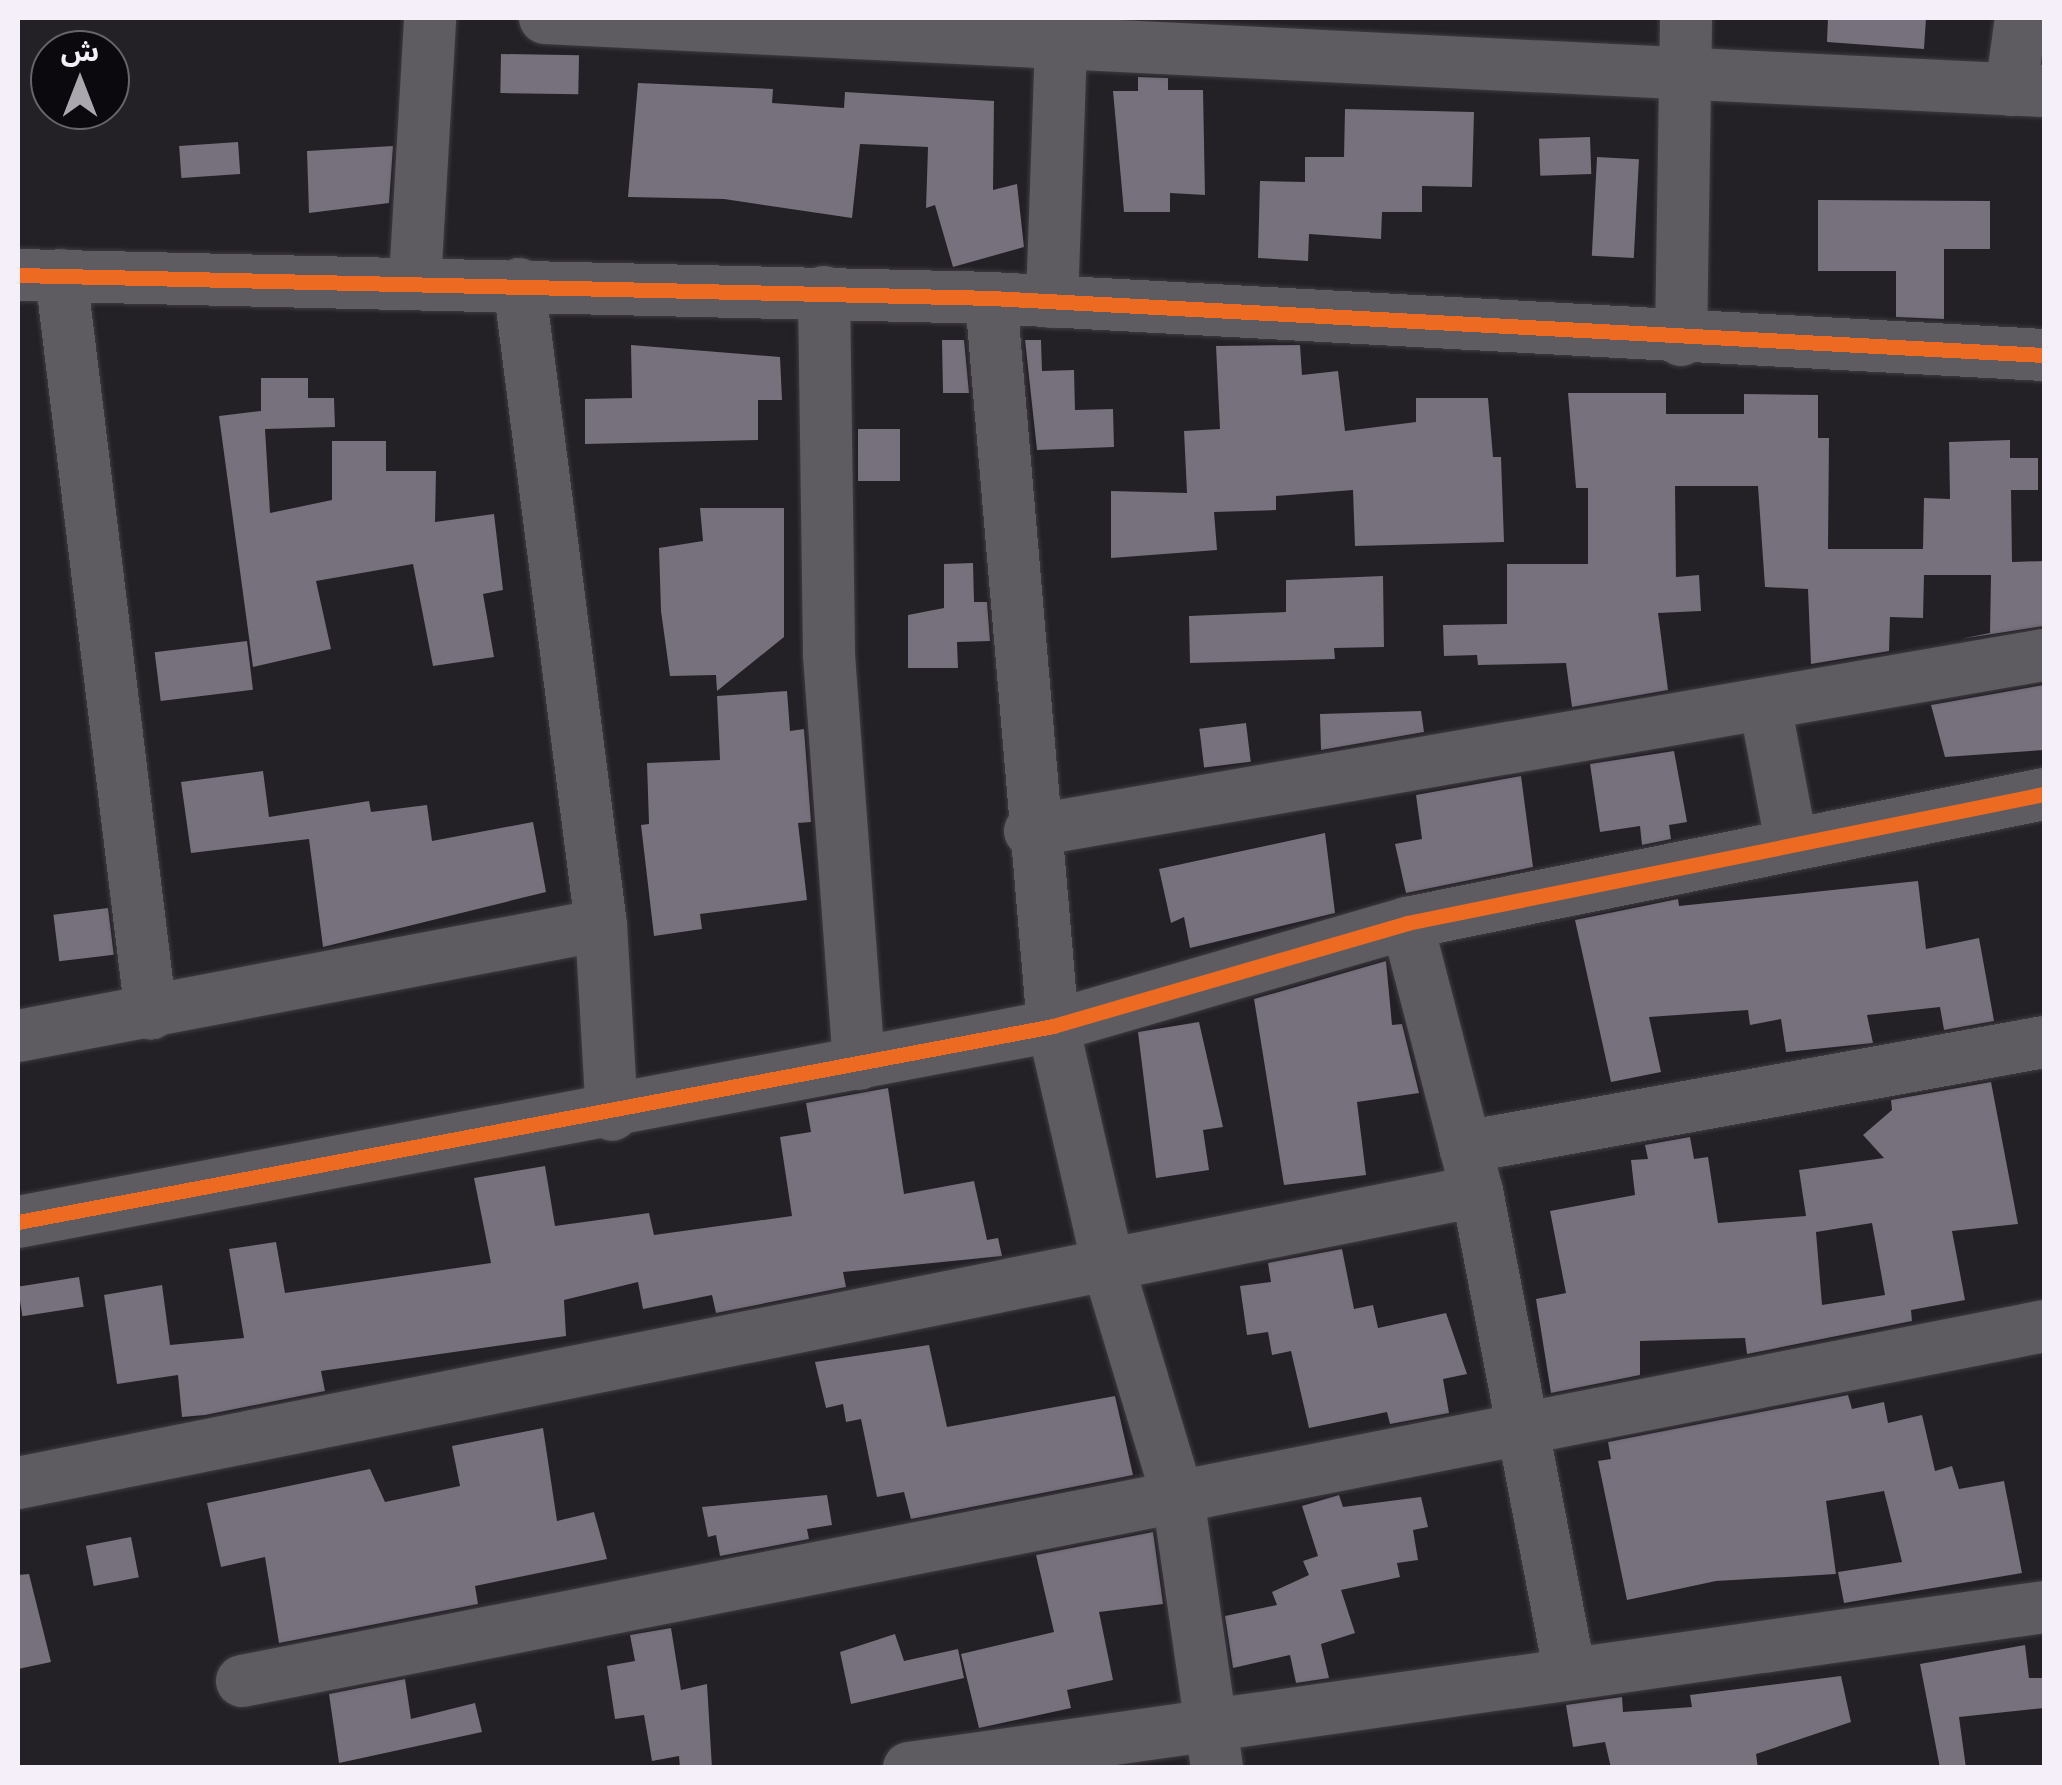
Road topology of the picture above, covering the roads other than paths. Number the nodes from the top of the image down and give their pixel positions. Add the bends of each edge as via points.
1 (430, 18) edge
2 (545, 18) edge
3 (1686, 18) edge
4 (2022, 18) edge
5 (1062, 30) edge
6 (1682, 76) junction
7 (2028, 91) edge
8 (39, 275) edge
9 (416, 280) junction
10 (519, 284) junction
11 (824, 292) junction
12 (991, 298) junction
13 (1052, 302) junction
14 (1681, 340) junction
15 (2044, 355) edge
16 (2044, 654) edge
17 (1765, 705) junction
18 (2044, 794) edge
19 (1030, 831) junction
20 (1791, 842) junction
21 (1407, 923) junction
22 (601, 924) junction
23 (152, 1014) junction
24 (1053, 1026) junction
25 (18, 1036) edge
26 (2044, 1042) edge
27 (858, 1064) junction
28 (612, 1115) junction
29 (1471, 1169) junction
30 (18, 1222) edge
31 (1109, 1268) junction
32 (2044, 1326) edge
33 (1527, 1426) junction
34 (18, 1483) edge
35 (1178, 1497) junction
36 (2044, 1608) edge
37 (1570, 1672) junction
38 (242, 1682) dead end
39 (1214, 1745) edge
40 (909, 1768) edge

1 - 9 street
2 - 5 street
3 - 6 street
4 - 7 street
5 - 6 street
5 - 13 street
6 - 7 street
6 - 14 street
8 - 9 street
8 - 23 street
9 - 10 street
10 - 11 street
10 - 22 street
11 - 12 street
11 - 27 street via 829,655
12 - 13 street
12 - 19 street
13 - 14 street
14 - 15 street
16 - 17 street
17 - 19 street
17 - 20 street
18 - 20 street
19 - 24 street
20 - 21 street
21 - 24 street
21 - 29 street
22 - 23 street
22 - 28 street
23 - 25 street
24 - 27 street
24 - 31 street
26 - 29 street
27 - 28 street
28 - 30 street
29 - 31 street
29 - 33 street
31 - 34 street
31 - 35 street
32 - 33 street
33 - 35 street
33 - 37 street
35 - 38 street
35 - 39 street
36 - 37 street
37 - 39 street
39 - 40 street

